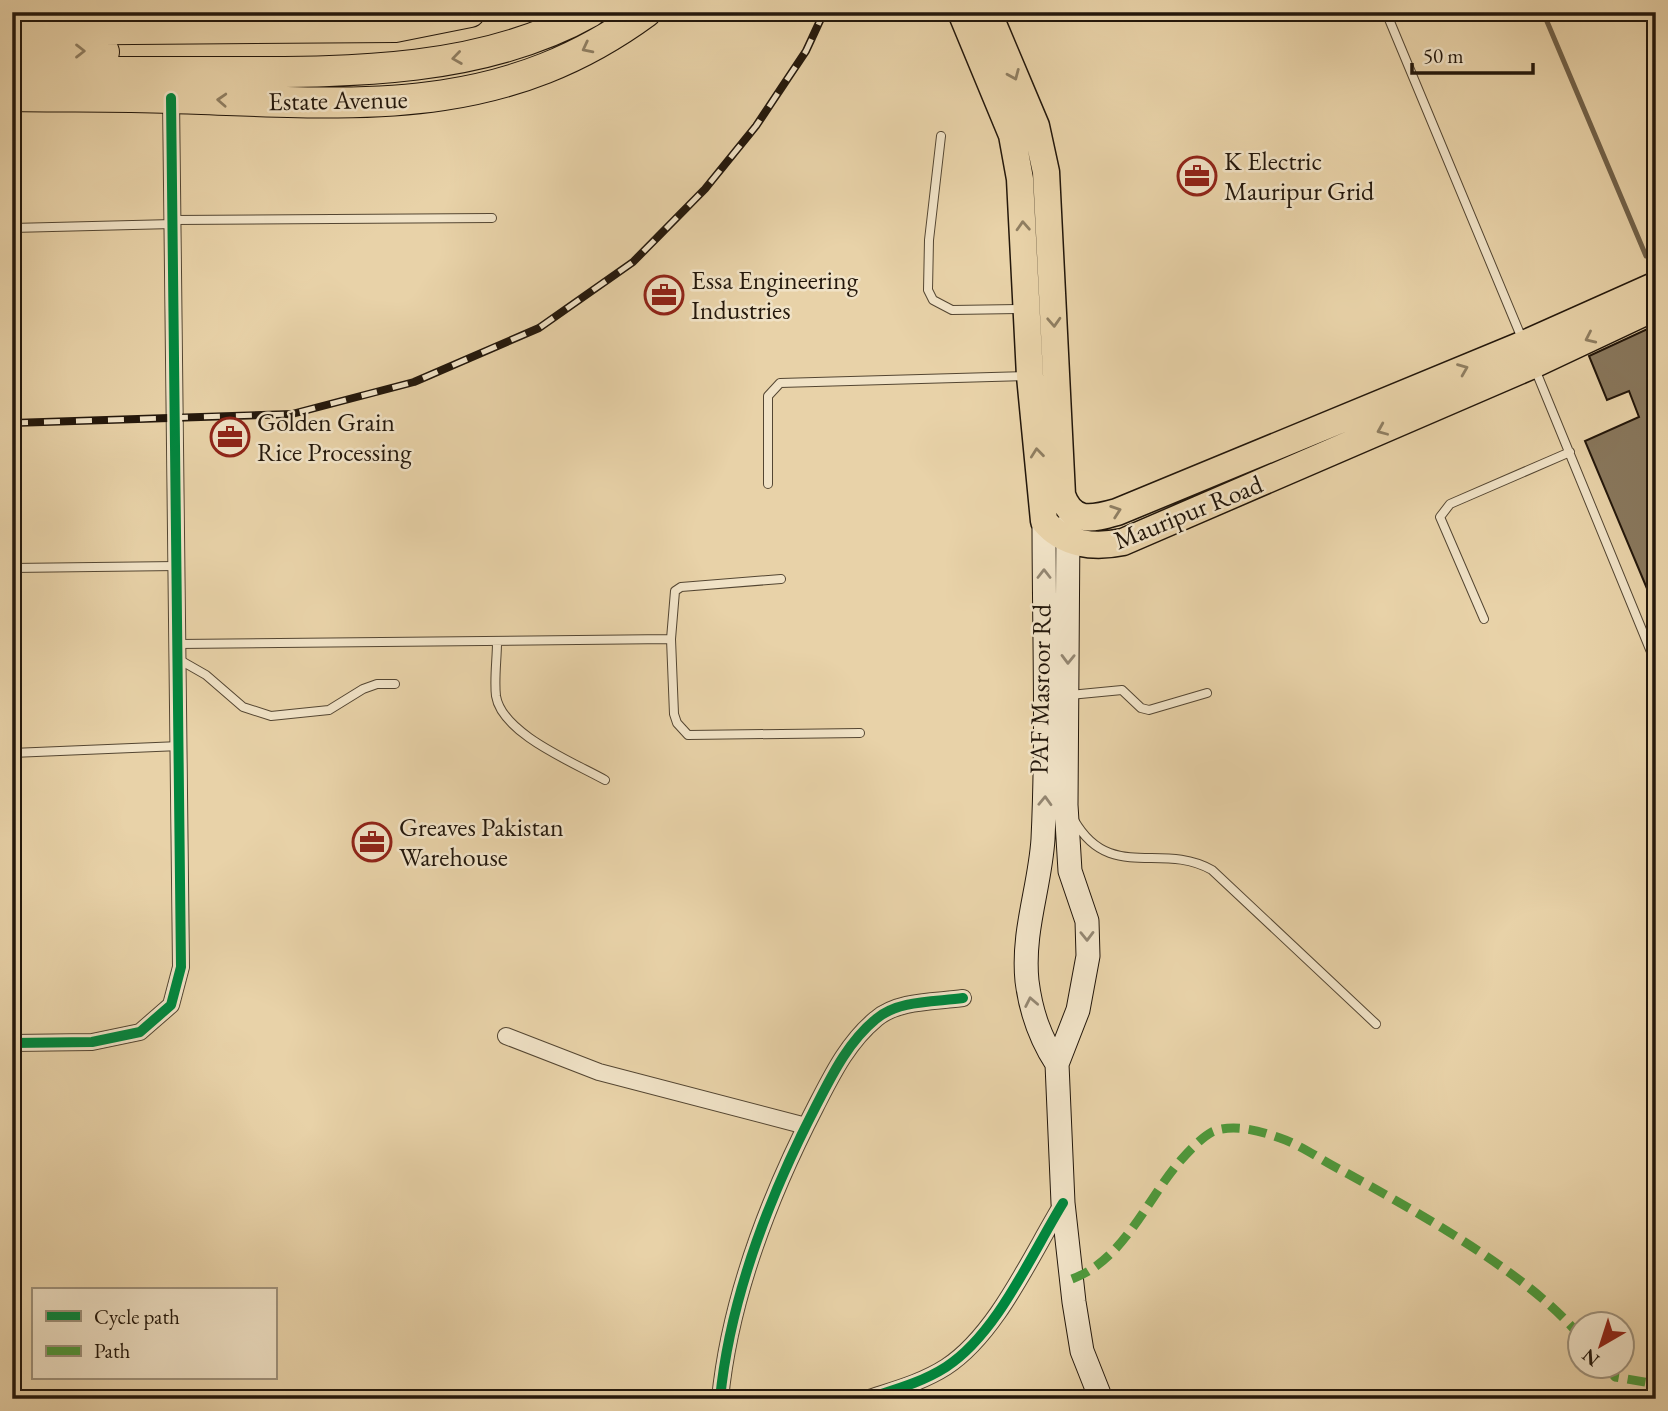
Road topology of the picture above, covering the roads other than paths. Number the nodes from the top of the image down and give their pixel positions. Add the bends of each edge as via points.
1 (470, 12) edge
2 (544, 12) edge
3 (590, 12) edge
4 (646, 12) edge
5 (961, 12) edge
6 (988, 12) edge
7 (1386, 12) edge
8 (170, 20) edge
9 (12, 30) edge
10 (268, 43) junction
11 (12, 51) edge
12 (12, 72) edge
13 (12, 96) edge
14 (171, 97) junction
15 (941, 136) dead end
16 (492, 218) dead end
17 (173, 222) junction
18 (12, 228) edge
19 (1651, 298) edge
20 (1026, 309) junction
21 (1529, 354) junction
22 (1030, 376) junction
23 (1570, 452) junction
24 (768, 484) dead end
25 (1055, 514) junction
26 (1070, 541) junction
27 (177, 566) junction
28 (12, 568) edge
29 (780, 579) dead end
30 (1484, 619) dead end
31 (671, 639) junction
32 (497, 642) junction
33 (178, 651) junction
34 (1656, 664) edge
35 (395, 684) dead end
36 (1207, 693) dead end
37 (1056, 696) junction
38 (860, 733) dead end
39 (180, 746) junction
40 (12, 753) edge
41 (605, 780) dead end
42 (1066, 805) junction
43 (963, 998) dead end
44 (1376, 1024) dead end
45 (506, 1036) dead end
46 (12, 1043) edge
47 (1057, 1064) junction
48 (806, 1126) junction
49 (1063, 1203) junction
50 (720, 1399) edge
51 (866, 1399) edge
52 (1101, 1399) edge

1 - 10 highway
2 - 10 highway via 513,26 393,46
3 -> 10 highway via 524,43 465,58 391,67
4 -> 14 highway, Estate Avenue via 538,72 477,90 407,102
20 -> 5 main road via 1020,179 1012,135
6 -> 25 main road via 1035,126 1046,172 1062,495
7 - 21 lane
8 - 9 highway
8 - 10 highway
11 -> 10 highway
10 - 12 highway
13 - 14 highway, Estate Avenue
14 - 17 street
15 - 20 lane via 928,290 933,300 952,310
16 - 17 lane
17 - 18 lane
17 - 27 street
19 - 21 main road, Mauripur Road
20 - 22 main road
21 - 23 lane
25 -> 21 main road, Mauripur Road via 1094,518 1117,512
21 -> 26 main road, Mauripur Road via 1123,542 1102,547
22 - 24 lane via 780,383 768,396
25 -> 22 main road
23 - 30 lane via 1441,512
23 - 34 lane
25 - 26 main road, Mauripur Road
37 -> 25 main road, PAF Masroor Rd
26 -> 37 main road, PAF Masroor Rd
27 - 28 lane
27 - 33 street
29 - 31 lane via 681,587 673,596
31 - 32 lane
31 - 38 lane via 674,714 688,735
32 - 33 lane
32 - 41 lane via 496,698 507,718 526,736
33 - 35 lane via 243,707 271,716 329,710 363,689
33 - 39 street
36 - 37 lane via 1149,710 1122,690
37 - 42 main road, PAF Masroor Rd
47 -> 37 main road, PAF Masroor Rd via 1041,1039 1027,979 1028,924 1041,870
39 - 40 lane
39 - 46 street via 181,967 171,1005 140,1032 92,1042
42 - 44 lane via 1081,832 1102,852 1117,857 1189,859 1212,870
42 -> 47 main road, PAF Masroor Rd via 1070,871 1087,921 1088,956 1078,1010
43 - 48 street via 898,1006 877,1018 841,1060
45 - 48 street via 599,1072
47 - 49 main road
48 - 50 street via 785,1166 740,1293 723,1364
49 - 51 street via 991,1322 965,1352 915,1383
49 - 52 main road via 1082,1351

